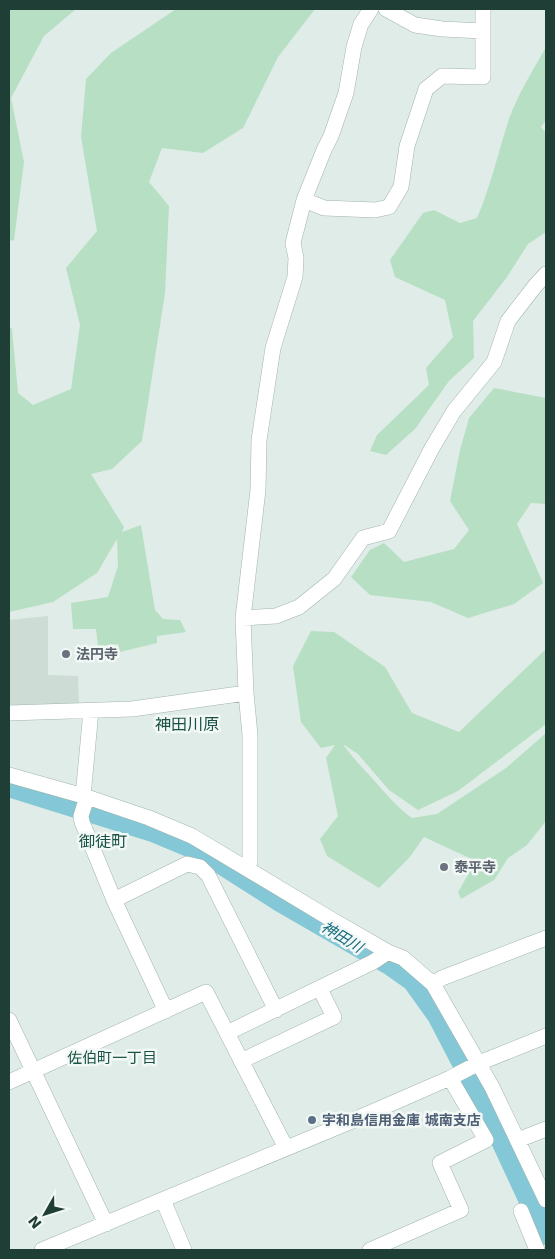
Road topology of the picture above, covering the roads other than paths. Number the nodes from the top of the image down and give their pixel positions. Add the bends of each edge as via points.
1 (371, 9) edge
2 (386, 9) edge
3 (483, 9) edge
4 (483, 31) junction
5 (304, 200) junction
6 (546, 274) edge
7 (244, 618) junction
8 (246, 693) junction
9 (90, 711) junction
10 (9, 713) edge
11 (9, 775) edge
12 (85, 798) junction
13 (247, 868) junction
14 (114, 900) junction
15 (546, 938) edge
16 (384, 955) junction
17 (433, 984) junction
18 (320, 989) junction
19 (276, 1010) junction
20 (166, 1011) junction
21 (9, 1020) edge
22 (227, 1033) junction
23 (546, 1036) edge
24 (241, 1061) junction
25 (476, 1064) junction
26 (34, 1071) junction
27 (454, 1076) junction
28 (9, 1082) edge
29 (546, 1129) edge
30 (518, 1140) junction
31 (286, 1148) junction
32 (163, 1200) junction
33 (546, 1200) edge
34 (521, 1211) dead end
35 (106, 1224) junction
36 (42, 1250) edge
37 (184, 1250) edge
38 (370, 1250) edge
39 (537, 1250) edge

1 - 5 street via 361,24 346,93
2 - 4 street via 414,25
3 - 4 street
4 - 5 street via 483,77 442,76 426,89 407,146 401,187 389,207 374,210 324,208
5 - 7 street via 293,243 295,277 273,348 259,440 258,490
6 - 7 street via 508,321 494,362 454,411 389,531 363,538 334,579 299,607 276,616
7 - 8 street
8 - 9 street
8 - 13 street via 250,735 250,862
9 - 10 street
9 - 12 street
11 - 12 street
12 - 13 street via 149,818 192,836
12 - 14 street via 82,822
13 - 16 street
14 - 19 street via 186,864 200,867 208,875
14 - 20 street
15 - 17 street
16 - 17 street via 403,958
16 - 18 street
17 - 25 street
18 - 19 street
18 - 24 street via 334,1016
19 - 22 street
20 - 22 street via 206,992
20 - 26 street
21 - 26 street
22 - 24 street
23 - 25 street
24 - 31 street
25 - 27 street
25 - 30 street
26 - 28 street
26 - 35 street
27 - 31 street
27 - 38 street via 486,1140 440,1162 461,1210
29 - 30 street
30 - 33 street
31 - 32 street
32 - 35 street
32 - 37 street
34 - 39 street
35 - 36 street

